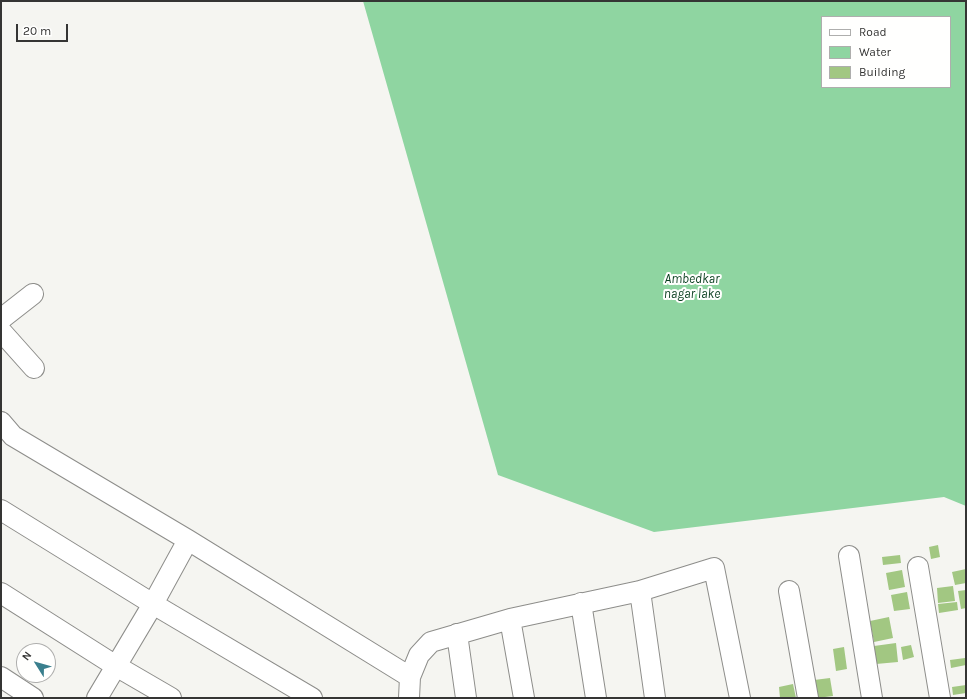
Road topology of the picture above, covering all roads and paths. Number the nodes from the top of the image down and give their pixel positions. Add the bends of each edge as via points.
1 (33, 294) dead end
2 (1, 319) edge
3 (1, 331) edge
4 (34, 368) dead end
5 (1, 422) edge
6 (1, 510) edge
7 (188, 540) junction
8 (849, 556) dead end
9 (918, 567) dead end
10 (640, 590) junction
11 (789, 591) dead end
12 (1, 593) edge
13 (581, 603) junction
14 (153, 604) junction
15 (510, 619) junction
16 (457, 634) junction
17 (116, 666) junction
18 (1, 677) edge
19 (410, 677) junction
20 (33, 698) edge
21 (97, 698) edge
22 (171, 698) edge
23 (312, 698) edge
24 (409, 698) edge
25 (466, 698) edge
26 (524, 698) edge
27 (596, 698) edge
28 (655, 698) edge
29 (740, 698) edge
30 (808, 698) edge
31 (872, 698) edge
32 (940, 698) edge

1 - 2 street
3 - 4 street
5 - 7 street via 13,436
6 - 14 street
7 - 14 street
7 - 19 street
8 - 31 street
9 - 32 street
10 - 13 street
10 - 28 street
10 - 29 street via 714,568
11 - 30 street
12 - 17 street
13 - 15 street
13 - 27 street
14 - 17 street
14 - 23 street
15 - 16 street
15 - 26 street
16 - 19 street via 431,642 419,655
16 - 25 street
17 - 21 street
17 - 22 street
18 - 20 street
19 - 24 street

